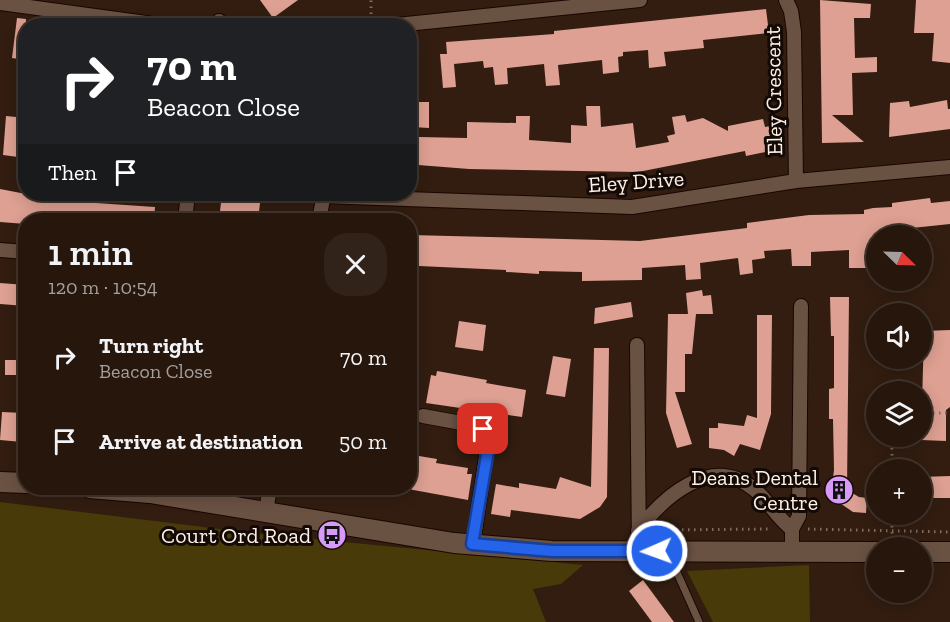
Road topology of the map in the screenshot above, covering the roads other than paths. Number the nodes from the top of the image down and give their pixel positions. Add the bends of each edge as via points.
1 (640, 0) edge
2 (786, 0) edge
3 (0, 3) edge
4 (110, 18) edge
5 (417, 23) edge
6 (950, 167) edge
7 (796, 181) junction
8 (417, 199) edge
9 (0, 250) edge
10 (18, 251) edge
11 (801, 306) dead end
12 (638, 345) dead end
13 (423, 416) dead end
14 (0, 482) edge
15 (18, 483) edge
16 (163, 495) edge
17 (269, 495) edge
18 (266, 511) junction
19 (792, 529) junction
20 (638, 531) junction
21 (472, 544) junction
22 (675, 550) junction
23 (792, 551) junction
24 (639, 552) junction
25 (866, 552) edge
26 (932, 552) edge
27 (950, 552) edge
28 (699, 622) edge

1 - 5 street
2 - 7 street, Eley Crescent via 794,32
3 - 4 street
6 - 7 street, Eley Drive
7 - 8 street, Eley Drive via 624,207
9 - 10 street
11 - 19 street via 799,516
12 - 20 street
13 - 21 street via 478,426 489,437
14 - 15 main road
16 - 18 main road
17 - 18 street
18 - 21 main road
19 - 20 street via 779,520 753,488 714,477 674,492
19 - 23 street
20 - 24 street
21 - 24 main road via 552,551
22 - 23 main road
22 - 24 main road
22 - 28 lane via 675,568
23 - 25 main road
26 - 27 main road

